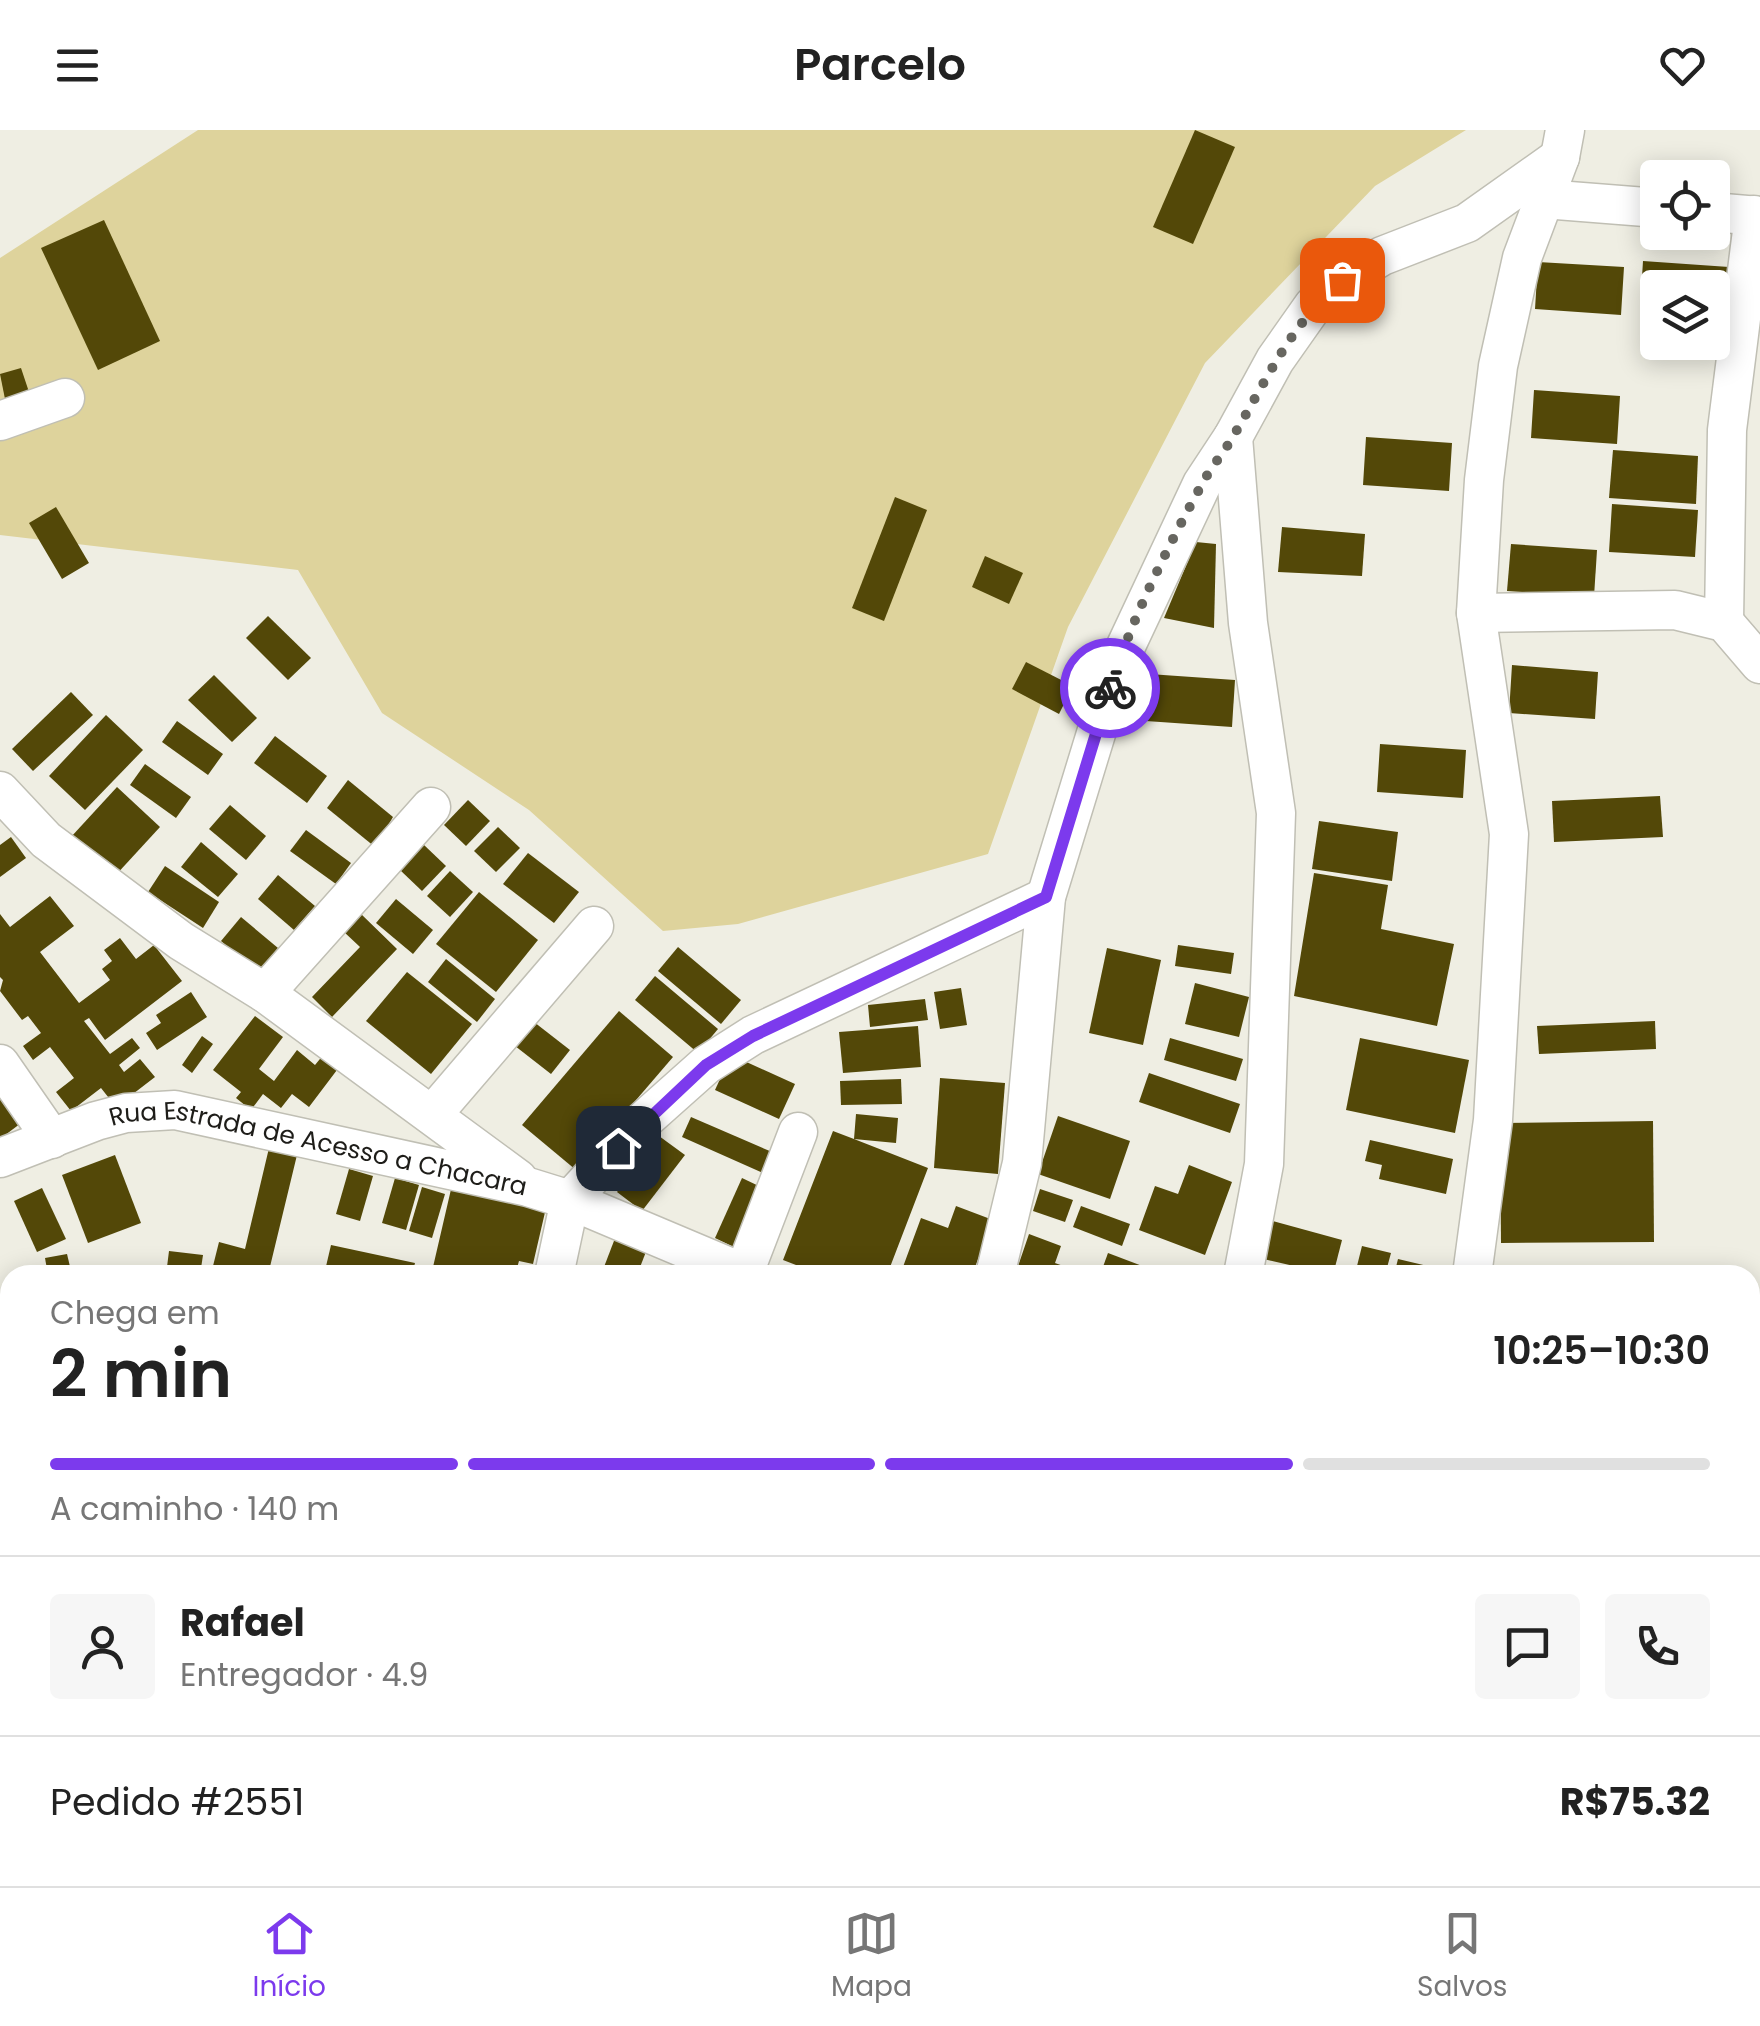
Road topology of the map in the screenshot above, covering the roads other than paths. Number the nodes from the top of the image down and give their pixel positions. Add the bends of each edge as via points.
1 (1562, 144) edge
2 (1544, 200) junction
3 (1640, 207) edge
4 (1730, 213) edge
5 (1757, 215) edge
6 (65, 398) dead end
7 (0, 421) edge
8 (1233, 437) junction
9 (1476, 613) junction
10 (1724, 622) junction
11 (1760, 664) edge
12 (0, 791) edge
13 (431, 807) dead end
14 (1046, 897) junction
15 (594, 926) dead end
16 (265, 993) junction
17 (0, 1064) edge
18 (432, 1115) junction
19 (798, 1132) dead end
20 (52, 1139) junction
21 (0, 1158) edge
22 (528, 1187) junction
23 (570, 1200) junction
24 (556, 1265) edge
25 (725, 1265) edge
26 (749, 1265) edge
27 (997, 1265) edge
28 (1245, 1265) edge
29 (1473, 1265) edge

1 - 2 street
1 - 8 street via 1467,222 1342,280 1313,306 1275,360
2 - 3 street
2 - 9 street via 1522,258 1498,366
4 - 5 street
5 - 10 street via 1727,430
6 - 7 street
8 - 14 street via 1202,484 1118,665
8 - 28 street via 1248,623 1276,813 1264,1164
9 - 10 street via 1675,610
9 - 29 street via 1509,834 1492,1120
10 - 11 street
12 - 16 street via 46,840 180,941
13 - 16 street
14 - 23 street via 753,1036 706,1065
14 - 27 street via 1022,1163
15 - 18 street
16 - 18 street
17 - 20 street
18 - 22 street
19 - 26 street
20 - 21 street, Rua Estrada de Acesso a Chacara
20 - 22 street, Rua Estrada de Acesso a Chacara via 96,1120 176,1110
22 - 23 street, Rua Estrada de Acesso a Chacara
23 - 24 street
23 - 25 street, Rua Estrada de Acesso a Chacara

